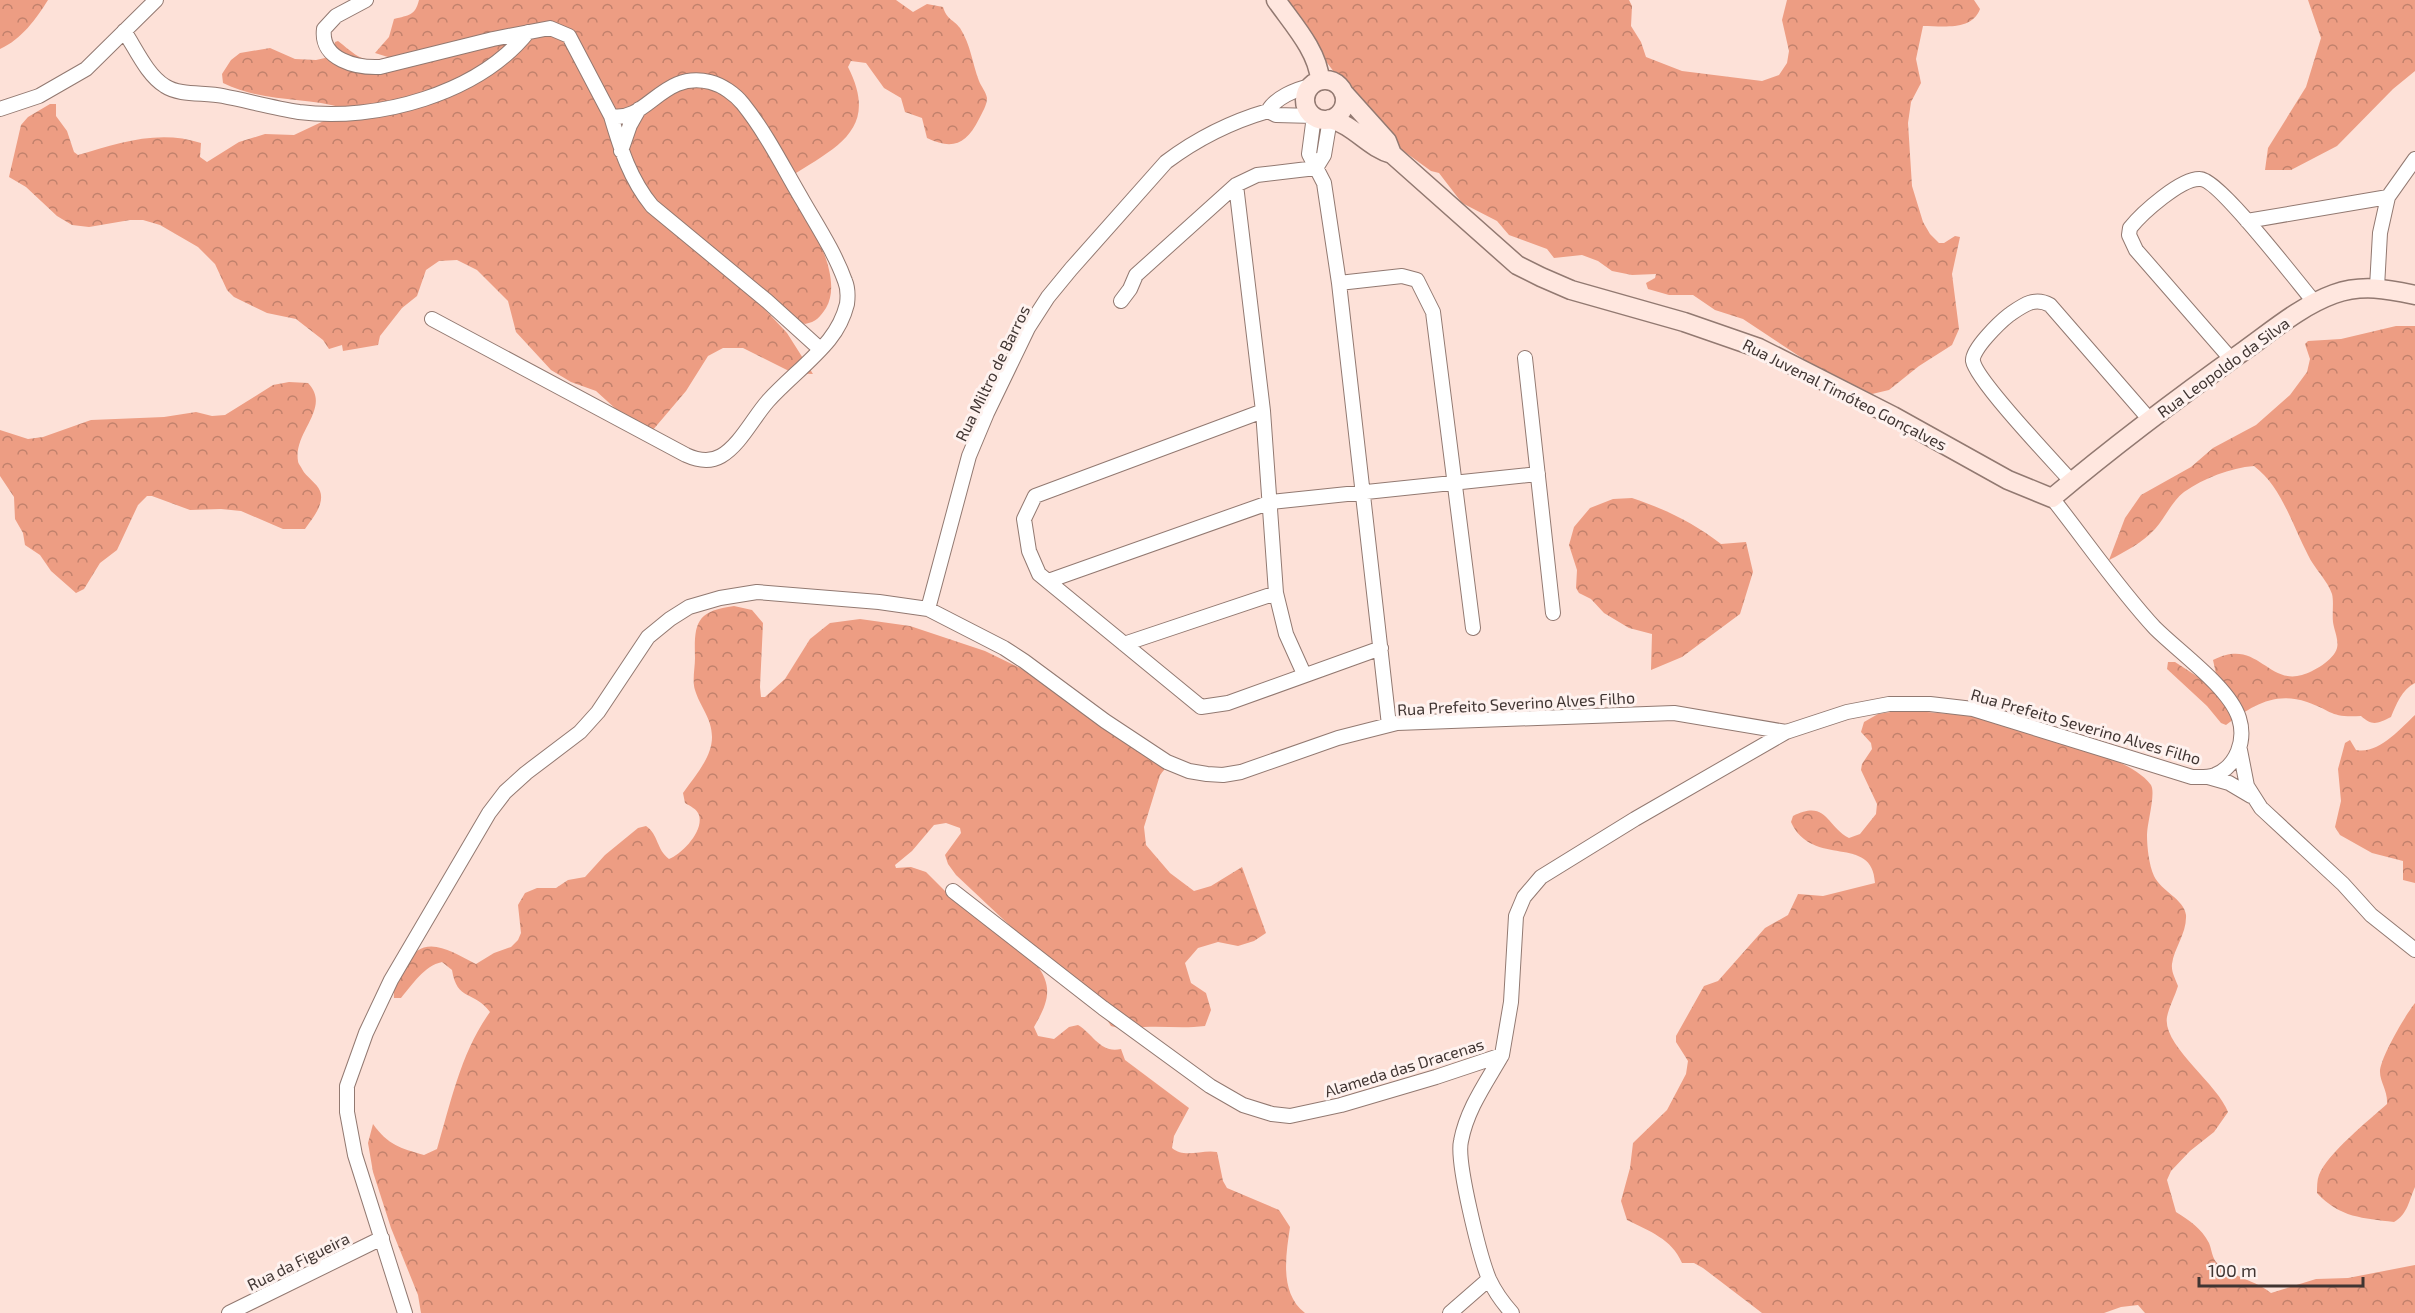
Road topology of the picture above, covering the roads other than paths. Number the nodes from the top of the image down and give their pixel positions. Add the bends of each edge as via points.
1 (156, 0) edge
2 (366, 0) edge
3 (1276, 0) edge
4 (124, 32) junction
5 (528, 32) junction
6 (1315, 83) junction
7 (1343, 92) junction
8 (0, 109) edge
9 (639, 109) junction
10 (1268, 111) junction
11 (611, 116) junction
12 (1322, 118) junction
13 (621, 151) junction
14 (1392, 154) junction
15 (2415, 159) edge
16 (1316, 168) junction
17 (1236, 185) junction
18 (2388, 197) junction
19 (2247, 221) junction
20 (1339, 283) junction
21 (2377, 287) junction
22 (2415, 295) edge
23 (1121, 302) dead end
24 (2315, 303) junction
25 (432, 319) dead end
26 (820, 349) junction
27 (1525, 358) dead end
28 (2231, 359) junction
29 (1263, 411) junction
30 (2150, 420) junction
31 (1538, 474) junction
32 (2072, 482) junction
33 (1454, 483) junction
34 (1363, 493) junction
35 (2052, 498) junction
36 (1271, 502) junction
37 (1048, 581) junction
38 (1276, 593) junction
39 (928, 609) junction
40 (1553, 613) dead end
41 (1473, 628) dead end
42 (1124, 644) junction
43 (1381, 648) junction
44 (1304, 674) junction
45 (1389, 725) junction
46 (1786, 732) junction
47 (2240, 750) junction
48 (2208, 777) junction
49 (2251, 796) junction
50 (953, 891) dead end
51 (2415, 951) edge
52 (1502, 1055) junction
53 (381, 1238) junction
54 (1489, 1279) junction
55 (229, 1313) edge
56 (405, 1313) edge
57 (1450, 1313) edge
58 (1512, 1313) edge

1 - 4 street
2 - 5 street via 336,16 324,34 339,59 363,68
3 - 6 street via 1314,58 1319,70
4 - 5 street via 150,71 168,88 322,113 369,112 452,87 481,75 514,49
4 - 8 street via 86,69 61,85
5 - 11 street via 550,28 569,36
6 - 7 street via 1336,83
6 - 10 street, Rua Miltro de Barros via 1272,103
6 - 12 street via 1306,108
7 - 12 street via 1343,108
7 - 14 street, Rua Juvenal Timóteo Gonçalves via 1387,141
9 - 11 street via 625,116
9 - 13 street
9 - 26 street via 664,89 698,80 712,82 742,103 836,258 848,290 840,323
10 - 12 street, Rua Miltro de Barros
10 - 39 street, Rua Miltro de Barros via 1208,134 1166,162 1048,297 1028,328 969,456
11 - 13 street
12 - 14 street, Rua Juvenal Timóteo Gonçalves via 1340,122 1383,152
12 - 16 street via 1309,154
13 - 26 street via 638,189 652,206
14 - 35 street, Rua Juvenal Timóteo Gonçalves via 1517,265 1571,290 1759,348 2008,480
15 - 18 street
16 - 17 street via 1257,175
16 - 20 street via 1324,183
17 - 23 street via 1136,275
17 - 29 street
18 - 19 street
18 - 21 street via 2380,233
19 - 24 street
19 - 28 street via 2216,187 2202,178 2172,190 2135,221 2129,235 2152,270
20 - 33 street via 1402,276 1417,280 1433,312
20 - 34 street
21 - 22 street, Rua Leopoldo da Silva
21 - 24 street, Rua Leopoldo da Silva via 2335,294
24 - 28 street, Rua Leopoldo da Silva
25 - 26 street via 686,456 705,460 722,455 731,447 770,399
27 - 31 street
28 - 30 street, Rua Leopoldo da Silva
29 - 36 street
29 - 37 street via 1035,496 1024,519 1029,551 1039,574
30 - 32 street, Rua Leopoldo da Silva
30 - 32 street via 2050,305 2038,300 2005,318 1977,349 1973,361 1994,393
31 - 33 street
31 - 40 street
32 - 35 street, Rua Leopoldo da Silva
33 - 34 street
33 - 41 street
34 - 36 street
34 - 43 street
35 - 47 street via 2155,627 2232,704 2243,733
36 - 37 street
36 - 38 street
37 - 42 street
38 - 42 street
38 - 44 street via 1286,634
39 - 45 street, Rua Prefeito Severino Alves Filho via 1004,648 1136,743 1189,771 1223,775 1241,772 1338,738
39 - 53 street, Rua Prefeito Severino Alves Filho via 757,592 689,608 648,638 580,732 505,792 391,980 347,1086 350,1135
42 - 44 street via 1200,707 1228,703
43 - 44 street
43 - 45 street
45 - 46 street, Rua Prefeito Severino Alves Filho via 1674,713
46 - 48 street, Rua Prefeito Severino Alves Filho via 1817,720 1889,704 1930,704 1973,709 2158,768
46 - 52 street, Alameda das Dracenas via 1541,877 1524,897 1516,916 1510,1011
47 - 48 street, Rua Prefeito Severino Alves Filho via 2229,766
47 - 49 street
48 - 49 street
49 - 51 street via 2371,915
50 - 52 street, Alameda das Dracenas via 1210,1086 1242,1105 1272,1114 1290,1116 1341,1105
52 - 54 street via 1468,1114 1460,1143 1467,1192
53 - 55 street, Rua da Figueira
53 - 56 street, Rua Prefeito Severino Alves Filho
54 - 57 street
54 - 58 street

